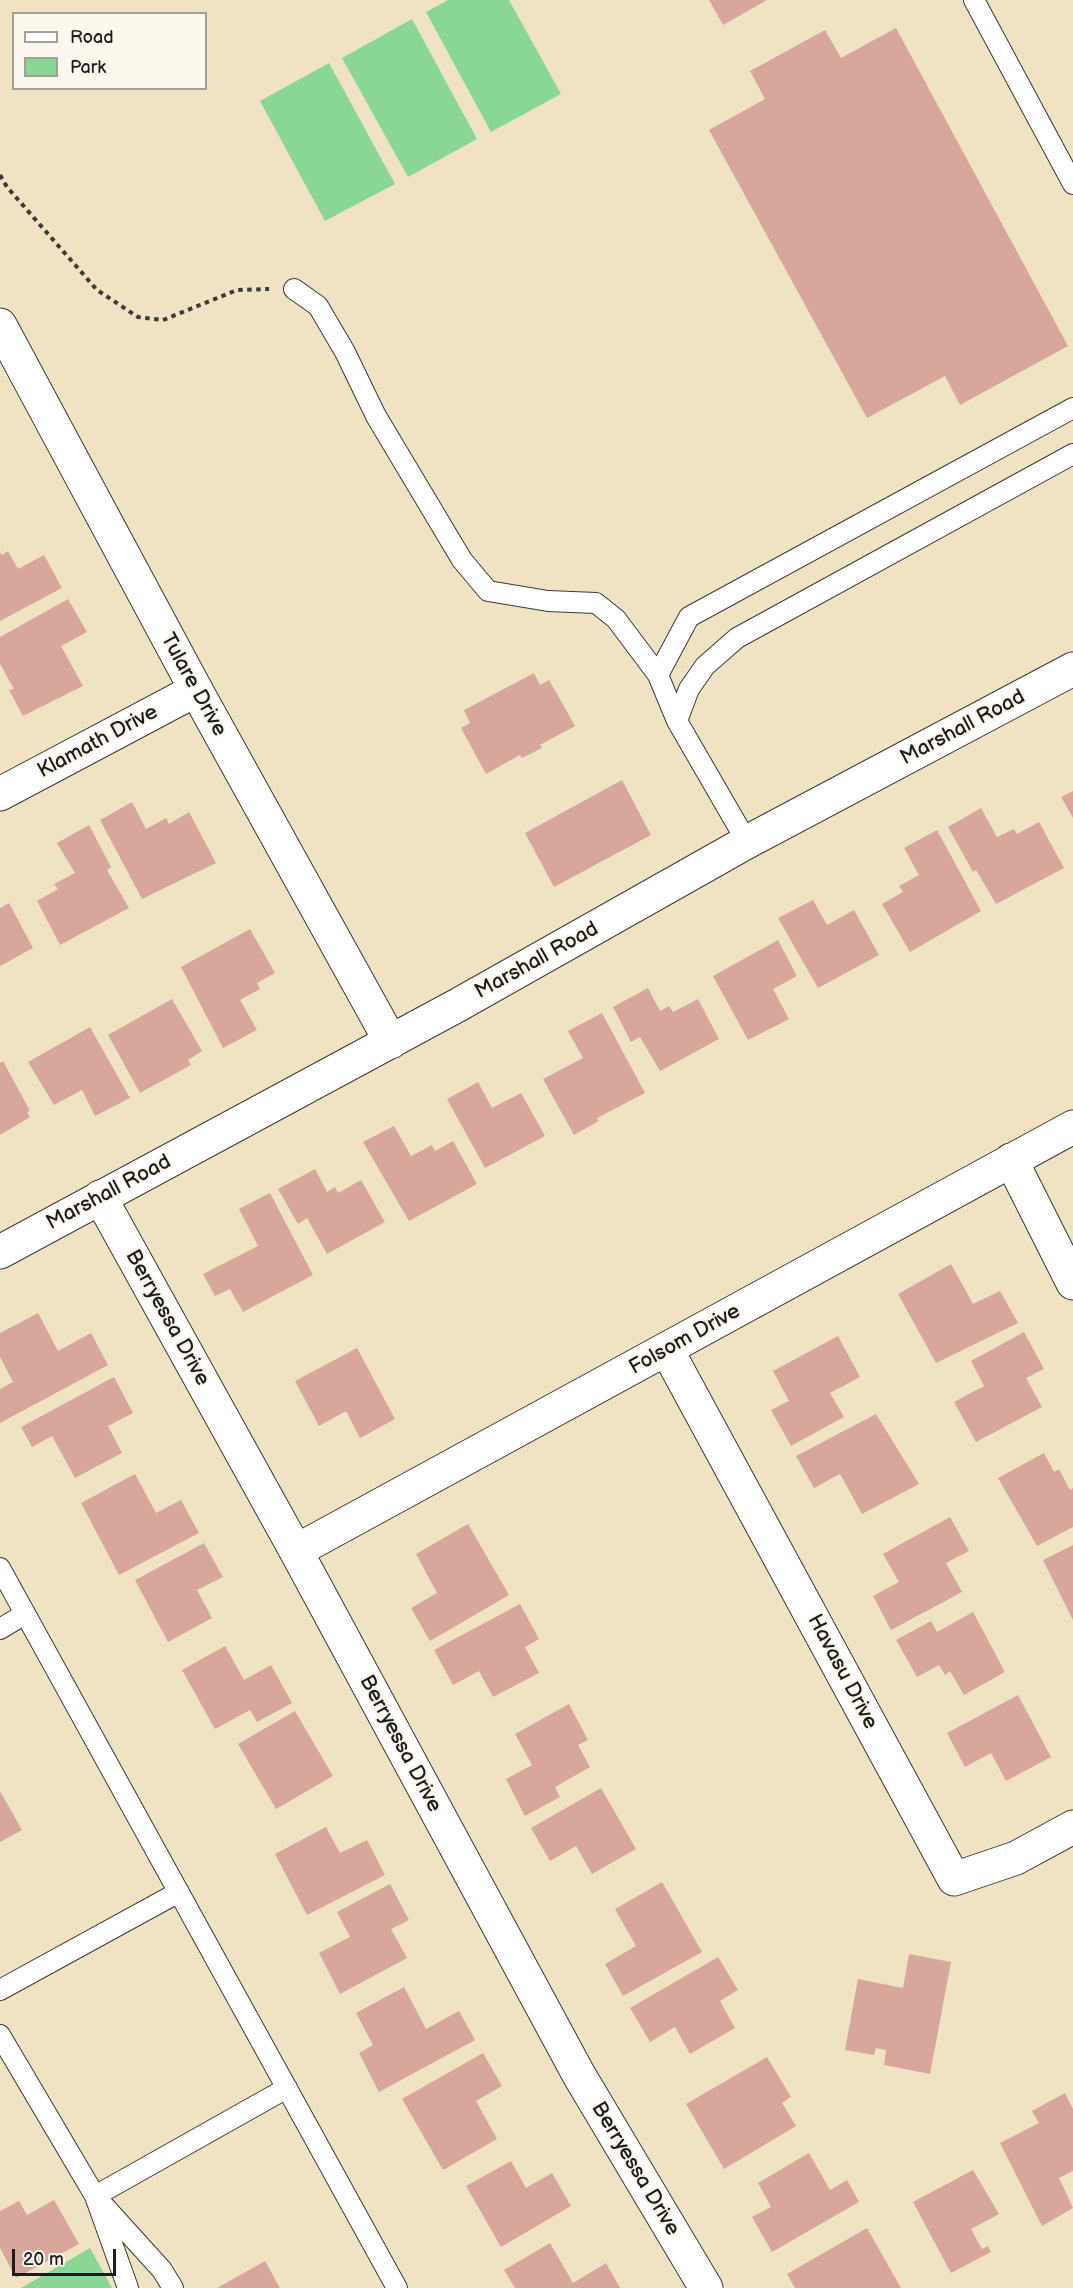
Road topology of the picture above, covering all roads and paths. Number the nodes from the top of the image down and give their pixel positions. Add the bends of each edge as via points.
1 (974, 0) edge
2 (0, 175) edge
3 (1073, 184) edge
4 (294, 289) joint
5 (0, 325) edge
6 (1073, 408) edge
7 (1073, 453) edge
8 (1073, 669) edge
9 (658, 675) junction
10 (196, 690) junction
11 (677, 722) junction
12 (0, 794) edge
13 (747, 842) junction
14 (391, 1042) junction
15 (1073, 1127) edge
16 (1011, 1160) junction
17 (100, 1197) junction
18 (0, 1252) edge
19 (1073, 1282) edge
20 (667, 1350) junction
21 (296, 1551) junction
22 (0, 1568) edge
23 (25, 1614) junction
24 (0, 1629) edge
25 (1073, 1827) edge
26 (179, 1892) junction
27 (0, 1990) edge
28 (0, 2035) edge
29 (287, 2088) junction
30 (95, 2196) junction
31 (128, 2288) edge
32 (173, 2288) edge
33 (397, 2288) edge
34 (706, 2288) edge

1 - 3 lane
2 - 4 path via 97,290 138,317 163,320 237,290
4 - 9 lane via 318,306 382,427 462,560 488,591 548,601 596,603 616,619
5 - 10 street, Tulare Drive
6 - 9 lane via 689,617
7 - 11 lane via 737,638 705,666 689,689
8 - 13 street, Marshall Road
9 - 11 lane
10 - 12 street, Klamath Drive
10 - 14 street, Tulare Drive
11 - 13 lane
13 - 14 street, Marshall Road
14 - 17 street, Marshall Road
15 - 16 street, Folsom Drive
16 - 19 street
16 - 20 street, Folsom Drive
17 - 18 street, Marshall Road
17 - 21 street, Berryessa Drive
20 - 21 street, Folsom Drive
20 - 25 street, Havasu Drive via 954,1879 1016,1858
21 - 34 street, Berryessa Drive via 579,2075
22 - 23 lane
23 - 24 lane
23 - 26 lane
26 - 27 lane
26 - 29 lane
28 - 30 lane
29 - 30 lane
29 - 33 lane
30 - 31 lane
30 - 32 lane via 162,2270

